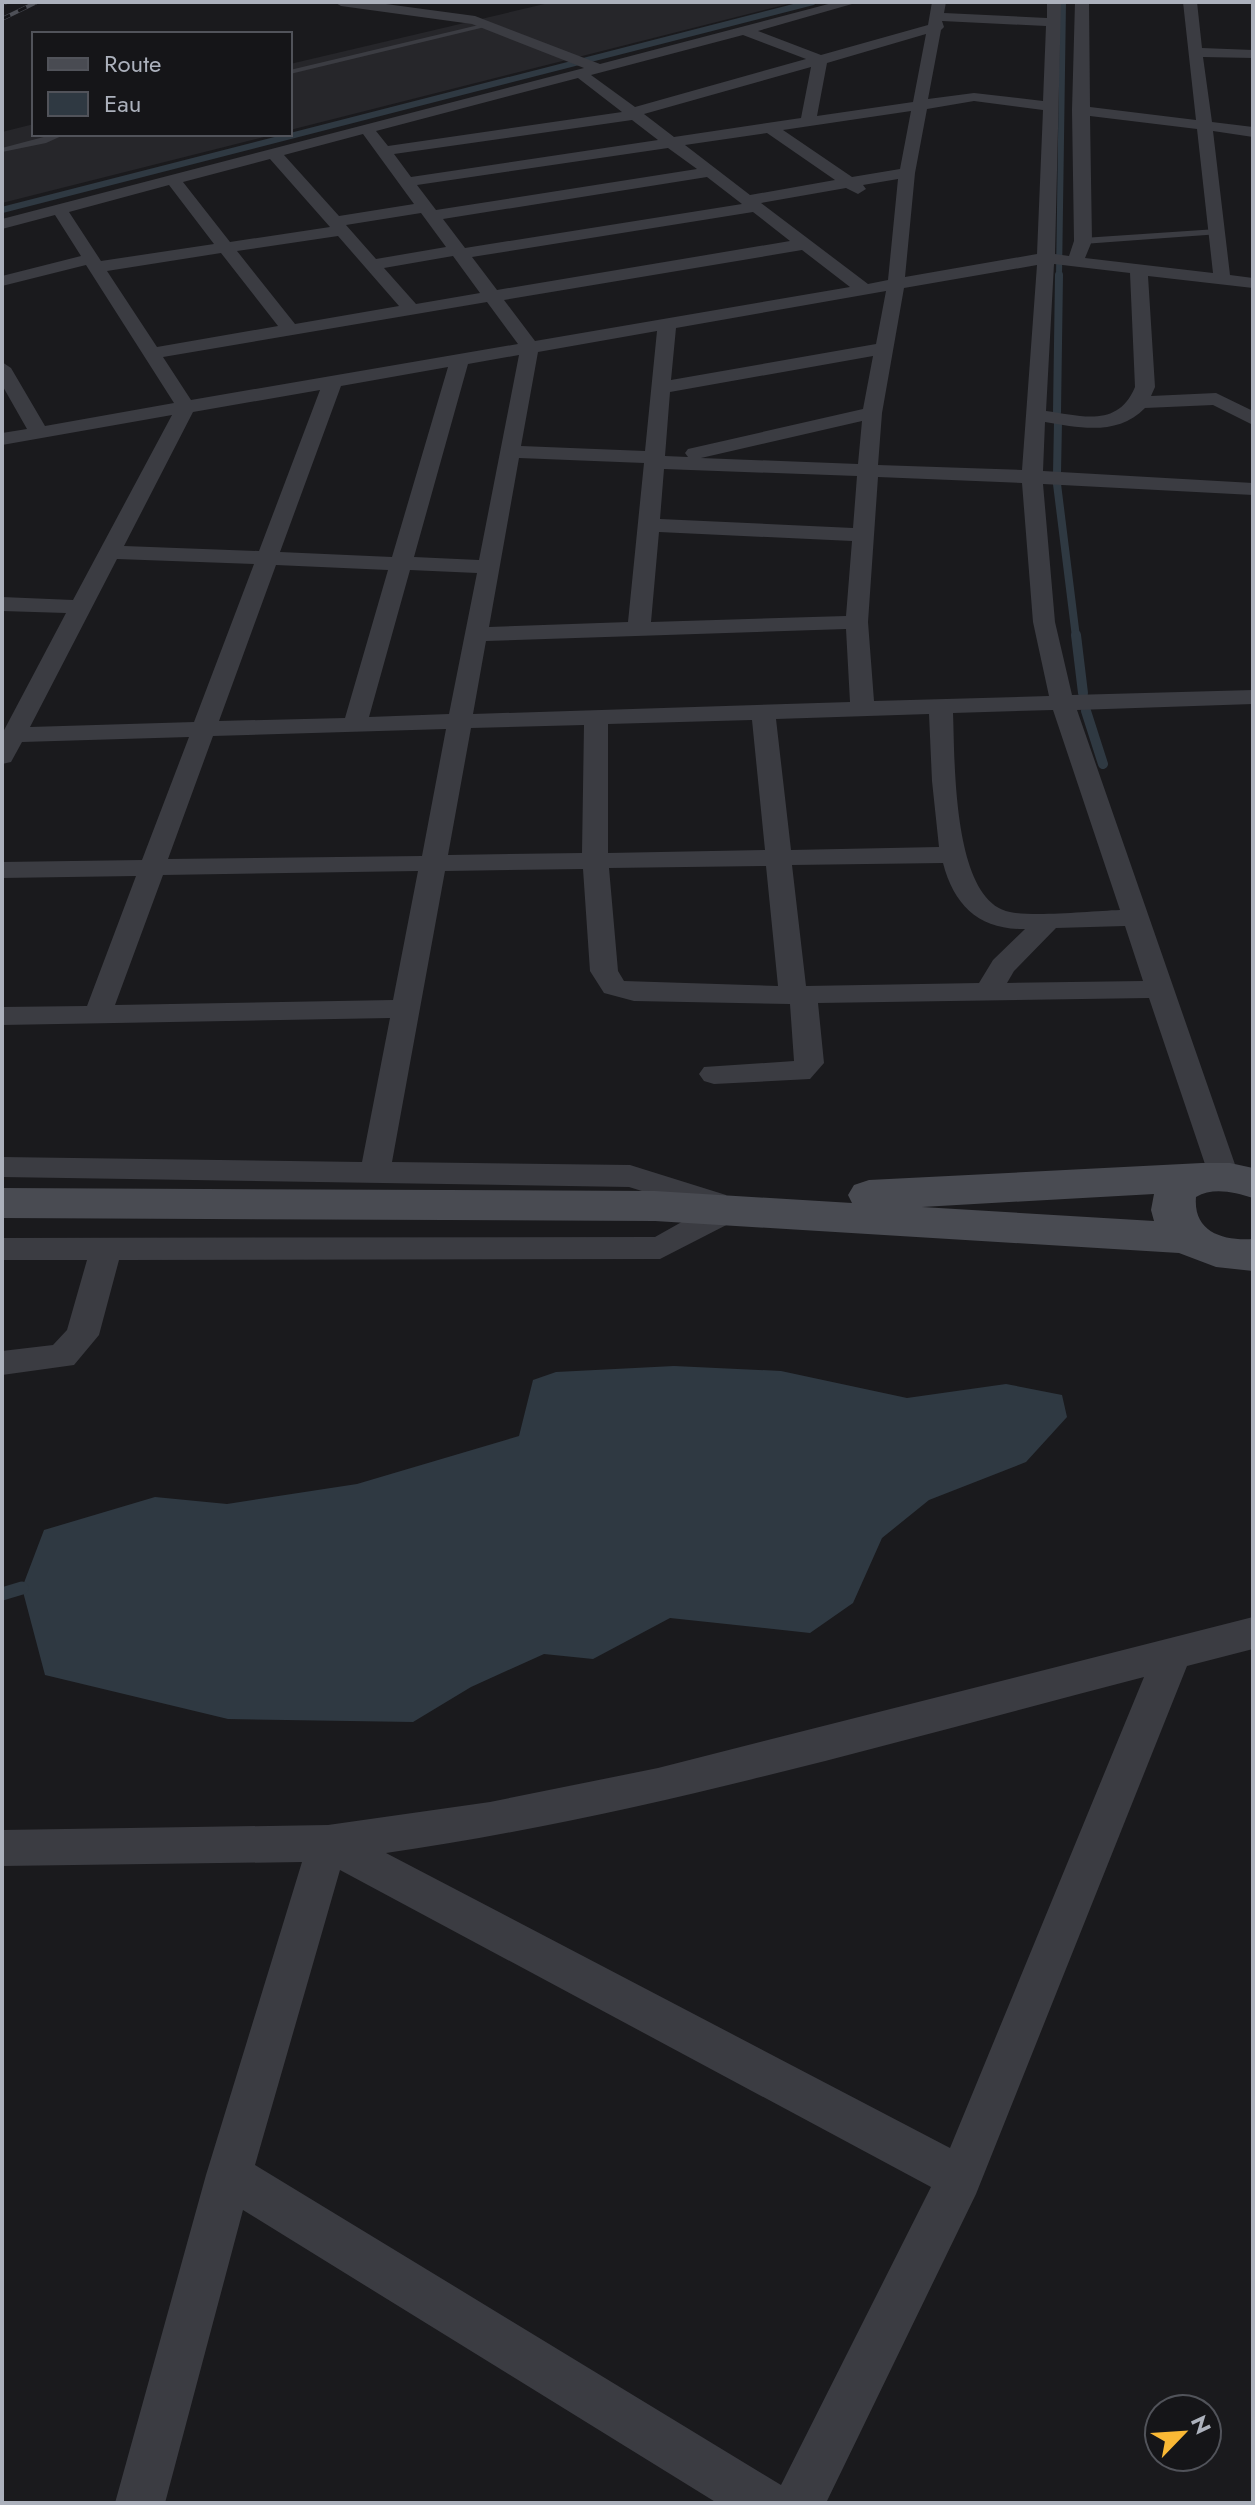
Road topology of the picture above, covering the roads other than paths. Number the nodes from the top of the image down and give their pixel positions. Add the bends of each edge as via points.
1 (341, 2) edge
2 (852, 2) edge
3 (1082, 2) edge
4 (1190, 2) edge
5 (403, 6) edge
6 (1053, 12) edge
7 (938, 15) edge
8 (484, 19) junction
9 (743, 30) junction
10 (666, 50) junction
11 (1196, 52) junction
12 (1253, 54) edge
13 (820, 60) junction
14 (692, 61) dead end
15 (587, 67) junction
16 (292, 71) edge
17 (718, 71) dead end
18 (744, 81) junction
19 (919, 106) junction
20 (1049, 106) junction
21 (1080, 110) junction
22 (634, 114) junction
23 (808, 122) junction
24 (1205, 127) junction
25 (770, 128) junction
26 (367, 129) junction
27 (1253, 132) edge
28 (57, 136) edge
29 (671, 143) junction
30 (2, 150) edge
31 (384, 151) junction
32 (274, 153) junction
33 (711, 172) junction
34 (907, 173) junction
35 (172, 179) junction
36 (407, 182) junction
37 (848, 183) junction
38 (751, 204) junction
39 (889, 206) junction
40 (59, 209) junction
41 (429, 212) junction
42 (2, 224) edge
43 (338, 226) junction
44 (1217, 232) junction
45 (1083, 241) junction
46 (805, 244) junction
47 (226, 248) junction
48 (459, 252) junction
49 (1046, 258) junction
50 (1075, 262) junction
51 (94, 263) junction
52 (372, 265) junction
53 (1139, 269) junction
54 (1222, 279) junction
55 (2, 281) edge
56 (1253, 283) edge
57 (896, 284) junction
58 (864, 289) junction
59 (490, 294) junction
60 (411, 309) junction
61 (667, 324) junction
62 (290, 330) junction
63 (530, 347) junction
64 (884, 348) junction
65 (152, 353) junction
66 (460, 359) junction
67 (2, 368) edge
68 (333, 381) junction
69 (661, 388) junction
70 (1142, 402) junction
71 (186, 407) junction
72 (872, 413) junction
73 (1036, 415) junction
74 (1253, 419) edge
75 (39, 432) junction
76 (8, 438) edge
77 (510, 452) junction
78 (2, 456) edge
79 (654, 460) junction
80 (868, 471) junction
81 (1032, 477) junction
82 (1252, 496) edge
83 (648, 525) junction
84 (863, 535) junction
85 (111, 552) junction
86 (267, 558) junction
87 (402, 563) junction
88 (489, 567) junction
89 (2, 604) edge
90 (81, 607) junction
91 (857, 622) junction
92 (639, 630) junction
93 (476, 634) junction
94 (1253, 697) edge
95 (1062, 702) junction
96 (941, 706) junction
97 (862, 708) junction
98 (763, 711) junction
99 (596, 716) junction
100 (458, 721) junction
101 (355, 724) junction
102 (203, 729) junction
103 (14, 735) junction
104 (2, 757) edge
105 (956, 855) junction
106 (778, 857) junction
107 (595, 860) junction
108 (433, 863) junction
109 (152, 869) junction
110 (2, 870) edge
111 (1134, 918) junction
112 (1049, 920) junction
113 (1160, 989) junction
114 (988, 992) junction
115 (798, 995) junction
116 (406, 1009) junction
117 (98, 1014) junction
118 (2, 1016) edge
119 (714, 1074) dead end
120 (2, 1167) edge
121 (375, 1173) junction
122 (1236, 1180) edge
123 (2, 1203) edge
124 (722, 1206) junction
125 (1189, 1238) junction
126 (2, 1249) edge
127 (106, 1249) junction
128 (1253, 1255) edge
129 (2, 1363) edge
130 (1253, 1633) edge
131 (1172, 1655) junction
132 (328, 1843) junction
133 (4, 1854) edge
134 (229, 2175) junction
135 (960, 2178) junction
136 (140, 2503) edge
137 (764, 2503) edge
138 (799, 2503) edge

1 - 5 street
2 - 9 street
3 - 21 street
4 - 11 street
5 - 8 street
6 - 7 street
6 - 20 street
7 - 13 street
7 - 19 street
8 - 15 street
8 - 16 lane
9 - 10 street
9 - 13 street
10 - 14 street
10 - 15 street
11 - 12 street
11 - 24 street
13 - 18 street
13 - 23 street
15 - 22 street
15 - 26 street
17 - 18 street
18 - 22 street
19 - 20 street via 974,97
19 - 23 street
19 - 34 street
20 - 49 street
21 - 24 street
21 - 45 street
22 - 29 street
22 - 31 street
23 - 25 street
24 - 27 street
24 - 44 street
25 - 29 street
25 - 37 street
26 - 31 street
26 - 32 street
28 - 30 lane
29 - 33 street
29 - 36 street
31 - 36 street
32 - 35 street
32 - 43 street
33 - 38 street
33 - 41 street
34 - 37 street
34 - 39 street
35 - 40 street
35 - 47 street
36 - 41 street
37 - 38 street
37 - 39 street
38 - 46 street
38 - 48 street
39 - 57 street
40 - 42 street
40 - 51 street
41 - 43 street
41 - 48 street
43 - 47 street
43 - 52 street
44 - 45 lane
44 - 54 street
45 - 50 street
46 - 58 street
46 - 59 street
47 - 51 street
47 - 62 street
48 - 52 street
48 - 59 street
49 - 50 street
49 - 57 street
49 - 73 street
50 - 53 street
51 - 55 street
51 - 65 street
52 - 60 street
53 - 54 street
53 - 70 street
54 - 56 street
57 - 58 street
57 - 64 street
58 - 61 street
59 - 60 street
59 - 63 street
60 - 62 street
61 - 63 street
61 - 69 street
62 - 65 street
63 - 66 street
63 - 77 street
64 - 69 street
64 - 72 street
65 - 71 street
66 - 68 street
66 - 87 street
67 - 75 street
68 - 71 street
68 - 86 street
69 - 79 street
70 - 73 street via 1122,420
70 - 74 street via 1216,399
71 - 75 street
71 - 85 street
72 - 79 street
72 - 80 street
73 - 81 street
75 - 76 street
76 - 78 street
77 - 79 street
77 - 88 street
79 - 80 street
79 - 83 street
80 - 81 street
80 - 84 street
81 - 82 street
81 - 95 street via 1044,622
83 - 84 street
83 - 92 street
84 - 91 street
85 - 86 street
85 - 90 street
86 - 87 street
86 - 102 street
87 - 88 street
87 - 101 street
88 - 93 street
89 - 90 street
90 - 103 street
91 - 92 street
91 - 97 street
92 - 93 street
93 - 100 street
94 - 95 street
95 - 96 street
95 - 111 street
96 - 97 street
96 - 105 street via 946,809
97 - 98 street
98 - 99 street
98 - 106 street
99 - 100 street
99 - 107 street
100 - 101 street
100 - 108 street
101 - 102 street
102 - 103 street
102 - 109 street
103 - 104 street
105 - 106 street
105 - 112 street via 963,889 976,906 1009,921
106 - 107 street
106 - 115 street
107 - 108 street
107 - 115 street via 604,971 614,987 634,992
108 - 109 street
108 - 116 street
109 - 110 street
109 - 117 street
111 - 112 street
111 - 113 street
112 - 114 street via 1003,966
113 - 114 street
113 - 122 street
114 - 115 street
115 - 119 street via 809,1063 800,1072
116 - 117 street
116 - 121 street
117 - 118 street
120 - 121 street
121 - 124 street via 630,1176
122 - 124 street
122 - 125 street via 1183,1186 1173,1210
123 - 124 street
124 - 125 street
124 - 127 street via 660,1248
125 - 128 street via 1219,1253
126 - 127 street
127 - 129 street via 82,1335 62,1356
130 - 131 street
131 - 132 street via 658,1786 490,1820
131 - 135 street
132 - 133 street
132 - 134 street
132 - 135 street
134 - 136 street
134 - 137 street
135 - 138 street

